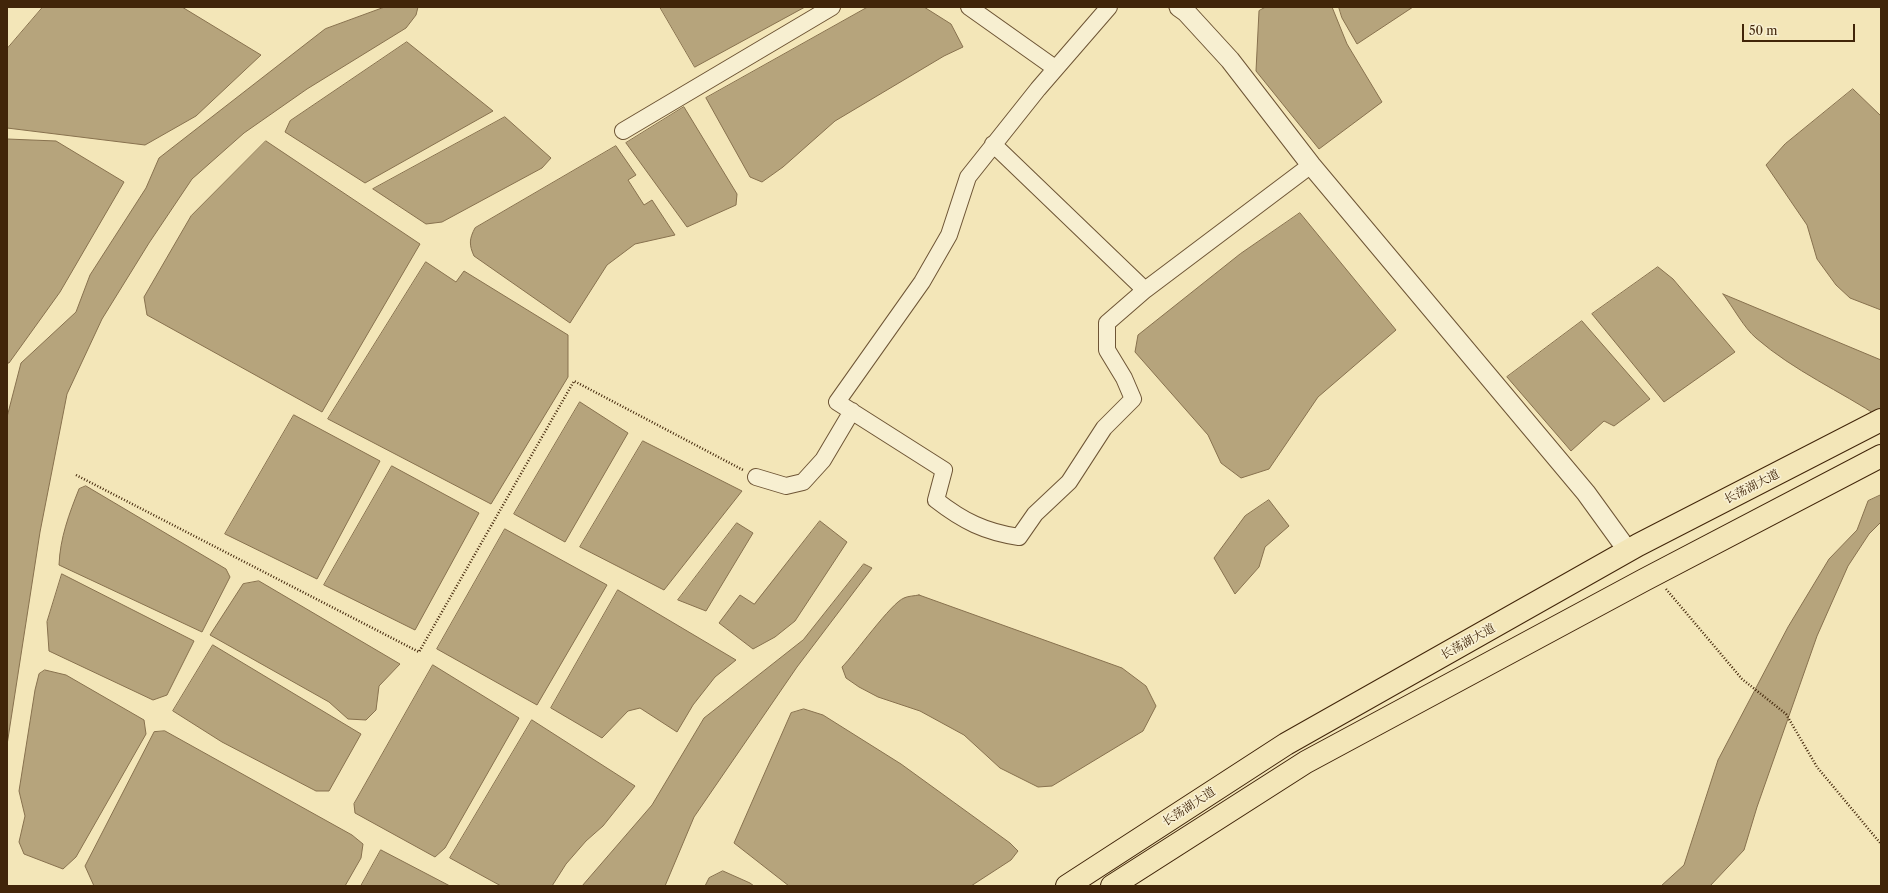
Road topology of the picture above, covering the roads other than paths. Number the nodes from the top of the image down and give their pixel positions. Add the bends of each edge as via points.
1 (832, 7) edge
2 (969, 7) edge
3 (1109, 7) edge
4 (1179, 7) edge
5 (1055, 68) junction
6 (623, 132) dead end
7 (993, 144) junction
8 (1311, 165) junction
9 (1145, 290) junction
10 (852, 411) junction
11 (1881, 420) edge
12 (1881, 456) edge
13 (756, 477) road end
14 (1628, 551) junction
15 (1068, 886) edge
16 (1112, 886) edge

1 - 6 street
2 - 5 street
3 - 5 street
4 - 8 street via 1230,60
5 - 7 street
7 - 9 street
7 - 10 street via 968,177 949,235 922,282 837,402
8 - 9 street
8 - 14 street via 1586,493
9 - 10 street via 1107,323 1106,350 1124,378 1133,399 1104,428 1069,482 1035,514 1019,537 997,534 956,516 936,500 944,470
10 - 13 street via 823,460 803,482 786,486
11 - 14 main road, 长荡湖大道
12 - 16 main road, 长荡湖大道 via 1306,762
14 - 15 main road, 长荡湖大道 via 1286,744

